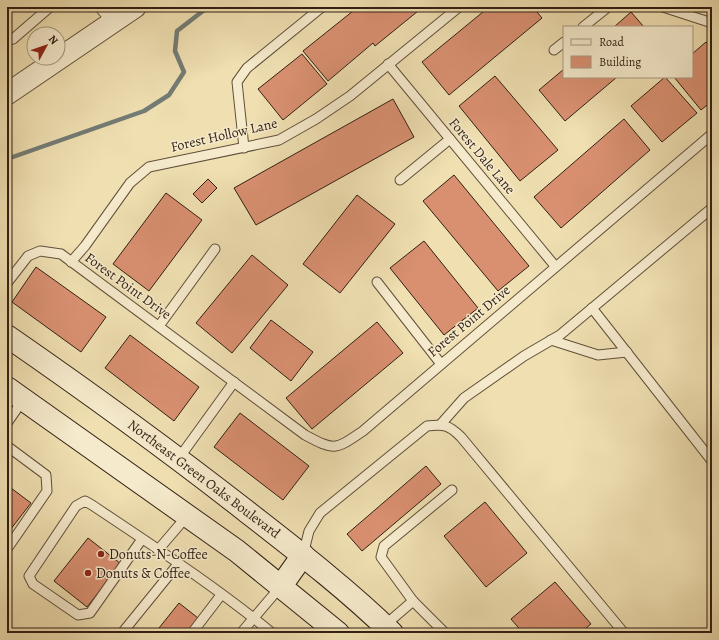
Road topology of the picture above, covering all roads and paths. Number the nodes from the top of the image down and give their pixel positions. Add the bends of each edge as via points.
1 (50, 7) edge
2 (134, 7) edge
3 (322, 7) edge
4 (459, 7) edge
5 (608, 7) edge
6 (663, 7) edge
7 (675, 9) edge
8 (106, 15) edge
9 (712, 23) edge
10 (584, 26) edge
11 (7, 40) edge
12 (563, 43) edge
13 (554, 50) dead end
14 (388, 64) junction
15 (7, 94) edge
16 (712, 134) edge
17 (450, 139) junction
18 (244, 148) junction
19 (400, 180) dead end
20 (712, 208) edge
21 (215, 249) dead end
22 (71, 262) junction
23 (555, 266) junction
24 (377, 282) dead end
25 (7, 283) edge
26 (592, 308) junction
27 (159, 326) junction
28 (7, 336) edge
29 (551, 340) junction
30 (627, 352) junction
31 (441, 364) junction
32 (234, 382) junction
33 (15, 394) edge
34 (7, 423) edge
35 (441, 424) junction
36 (7, 446) edge
37 (179, 458) junction
38 (712, 461) edge
39 (452, 490) dead end
40 (187, 516) junction
41 (142, 538) junction
42 (7, 549) edge
43 (158, 550) junction
44 (303, 555) junction
45 (178, 564) junction
46 (281, 586) junction
47 (221, 595) junction
48 (413, 601) junction
49 (254, 618) junction
50 (388, 629) edge
51 (122, 633) edge
52 (192, 633) edge
53 (241, 633) edge
54 (272, 633) edge
55 (338, 633) edge
56 (445, 633) edge
57 (624, 633) edge

1 - 11 lane via 13,39
2 - 8 street
3 - 18 lane via 247,68 237,82
4 - 14 lane, Forest Hollow Lane
5 - 10 lane
6 - 7 lane
7 - 9 lane
8 - 15 street
12 - 13 lane
14 - 17 lane, Forest Dale Lane
14 - 18 lane, Forest Hollow Lane via 350,96 316,119 279,140
16 - 23 lane, Forest Point Drive
17 - 19 lane
17 - 23 lane, Forest Dale Lane
18 - 22 lane, Forest Hollow Lane via 149,167 130,183
20 - 26 lane
21 - 27 lane
22 - 25 lane, Forest Point Drive via 61,254 40,251 28,256
22 - 27 lane, Forest Point Drive
23 - 31 lane, Forest Point Drive
24 - 31 lane
26 - 29 lane
26 - 30 lane
27 - 32 lane, Forest Point Drive
28 - 37 main road, Northeast Green Oaks Boulevard
29 - 30 lane via 598,355
29 - 35 lane via 464,398
30 - 38 lane
31 - 32 lane, Forest Point Drive via 363,431 340,446 326,446 305,435
32 - 37 lane
33 - 34 lane
33 - 40 main road
35 - 44 lane via 427,426 320,513 309,531
35 - 57 lane via 452,428 461,436
36 - 42 lane via 46,475 47,482 47,491
37 - 44 main road, Northeast Green Oaks Boulevard
39 - 48 lane via 384,546 381,557
40 - 43 lane
40 - 46 main road
41 - 41 lane via 84,500 76,506 29,576 33,584 78,615 90,613
41 - 43 lane
43 - 45 lane
44 - 46 main road
44 - 50 main road, Northeast Green Oaks Boulevard
45 - 47 lane
45 - 51 lane
46 - 49 lane
46 - 55 main road
47 - 49 lane
47 - 52 lane
48 - 50 lane
48 - 56 lane
49 - 53 lane
49 - 54 lane

